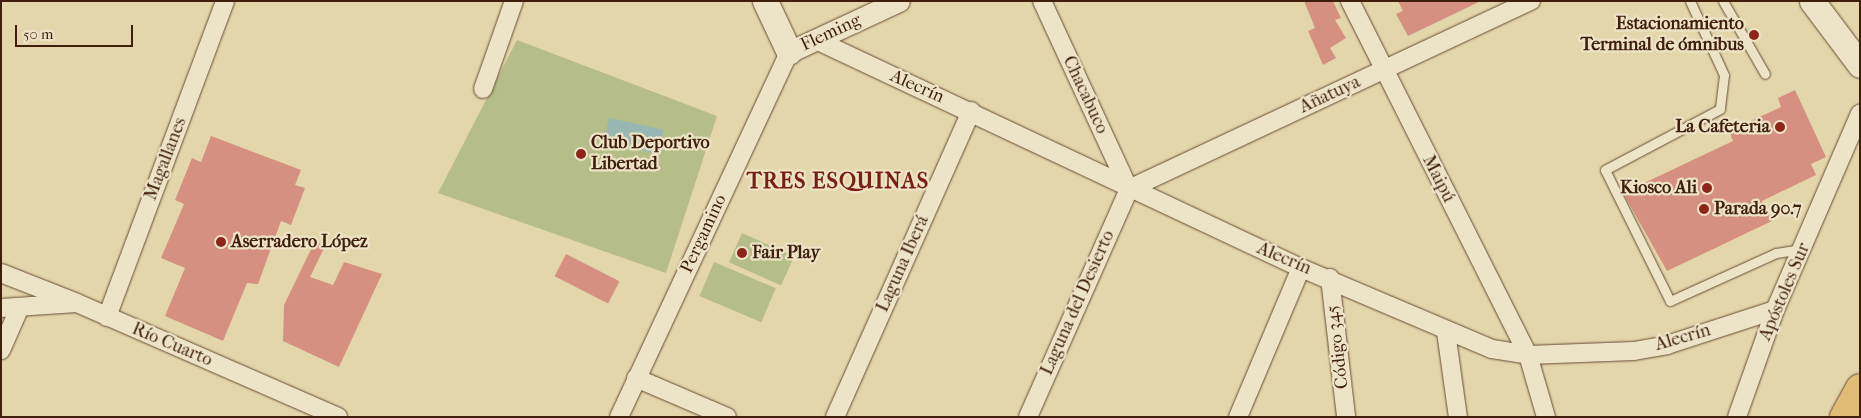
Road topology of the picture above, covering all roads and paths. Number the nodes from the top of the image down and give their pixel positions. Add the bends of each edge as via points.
1 (226, 1) edge
2 (514, 1) edge
3 (765, 1) edge
4 (899, 1) edge
5 (1042, 1) edge
6 (1350, 1) edge
7 (1531, 1) edge
8 (1690, 1) edge
9 (1723, 1) edge
10 (1812, 1) edge
11 (816, 40) junction
12 (789, 52) junction
13 (1860, 64) edge
14 (1382, 70) junction
15 (1765, 74) dead end
16 (483, 89) dead end
17 (971, 111) junction
18 (1860, 114) edge
19 (1129, 189) junction
20 (1802, 249) junction
21 (1301, 268) junction
22 (1, 273) edge
23 (1330, 278) junction
24 (77, 303) junction
25 (20, 307) junction
26 (1, 308) edge
27 (1775, 310) junction
28 (106, 317) junction
29 (1446, 332) junction
30 (1, 350) edge
31 (1528, 355) junction
32 (636, 378) junction
33 (1860, 388) edge
34 (338, 417) edge
35 (619, 417) edge
36 (727, 417) edge
37 (835, 417) edge
38 (1028, 417) edge
39 (1238, 417) edge
40 (1346, 417) edge
41 (1458, 417) edge
42 (1546, 417) edge
43 (1737, 417) edge
44 (1844, 417) edge

1 - 28 street, Magallanes
2 - 16 street
3 - 12 main road
4 - 11 street, Fleming
5 - 19 street, Chacabuco
6 - 14 street, Maipú
7 - 14 street, Añatuya
8 - 20 lane via 1724,75 1720,109 1605,170 1670,301 1776,253
9 - 15 lane
10 - 13 main road
11 - 12 street, Fleming
11 - 17 street, Alecrín
12 - 32 street, Pergamino
14 - 19 street, Añatuya
14 - 31 street, Maipú
17 - 19 street, Alecrín
17 - 37 street, Laguna Iberá
18 - 20 street, Apóstoles Sur
19 - 21 street, Alecrín
19 - 38 street, Laguna del Desierto
20 - 27 street, Apóstoles Sur
21 - 23 street, Alecrín
21 - 39 street
22 - 24 street
23 - 29 street, Alecrín
23 - 40 street, Código 345
24 - 25 street, Río Cuarto
24 - 28 street, Río Cuarto
25 - 26 street, Río Cuarto
25 - 30 street
27 - 31 street, Alecrín via 1667,345 1600,354
27 - 43 street, Apóstoles Sur
28 - 34 street, Río Cuarto
29 - 31 street, Alecrín
29 - 41 street
31 - 42 street, Maipú
32 - 35 street, Pergamino
32 - 36 street
33 - 44 highway

